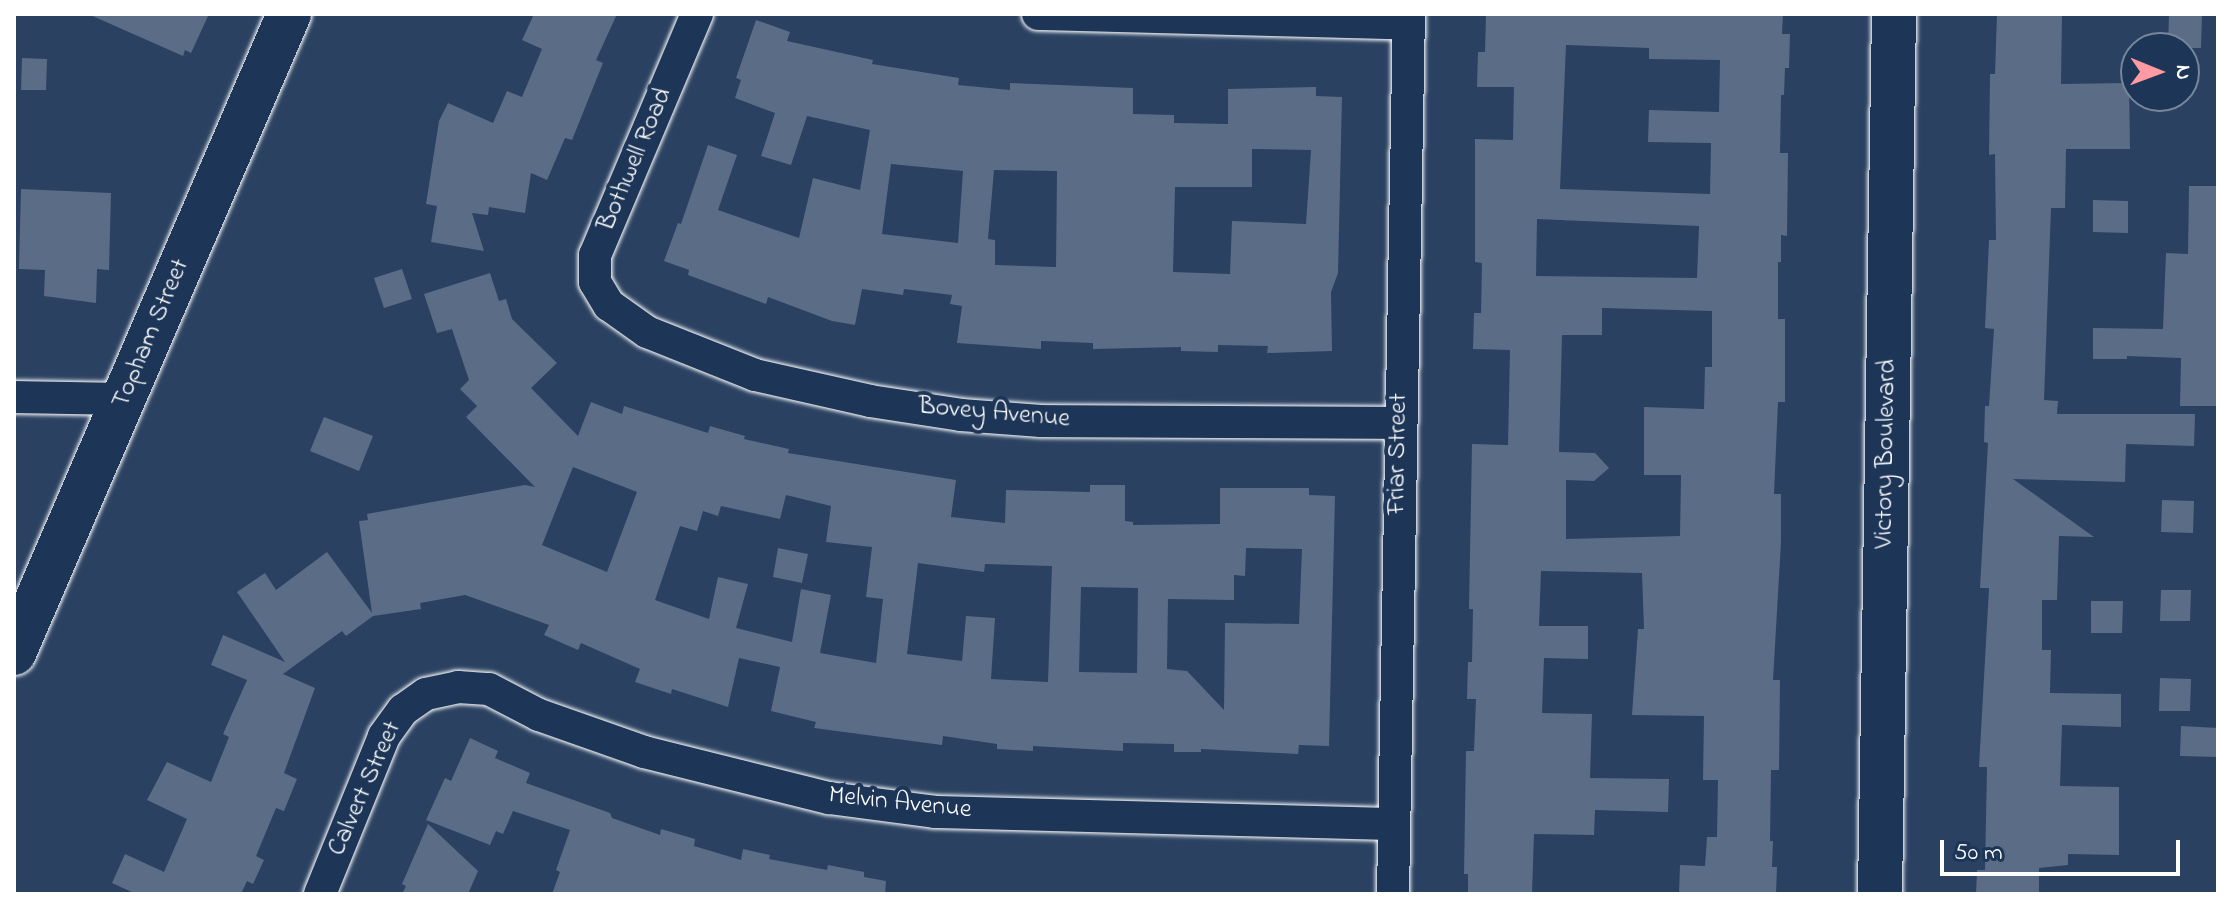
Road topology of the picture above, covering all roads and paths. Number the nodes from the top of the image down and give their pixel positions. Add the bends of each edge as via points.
1 (289, 14) edge
2 (697, 14) edge
3 (1038, 14) edge
4 (1894, 14) edge
5 (1409, 19) edge
6 (609, 305) joint
7 (14, 397) edge
8 (124, 399) junction
9 (1400, 423) junction
10 (14, 653) edge
11 (426, 694) joint
12 (1393, 824) junction
13 (320, 894) edge
14 (1393, 894) edge
15 (1880, 894) edge

1 - 8 main road, Topham Street
2 - 6 street, Bothwell Road via 595,255 595,282
3 - 5 street
4 - 15 main road, Victory Boulevard
5 - 9 street, Friar Street
6 - 9 street, Bovey Avenue via 647,332 755,375 946,413 1041,421
7 - 8 street
8 - 10 main road, Topham Street
9 - 12 street, Friar Street
11 - 12 street, Melvin Avenue via 458,687 489,689 539,715 644,752 829,798 935,812
11 - 13 street, Calvert Street via 403,710 384,736
12 - 14 street, Friar Street

